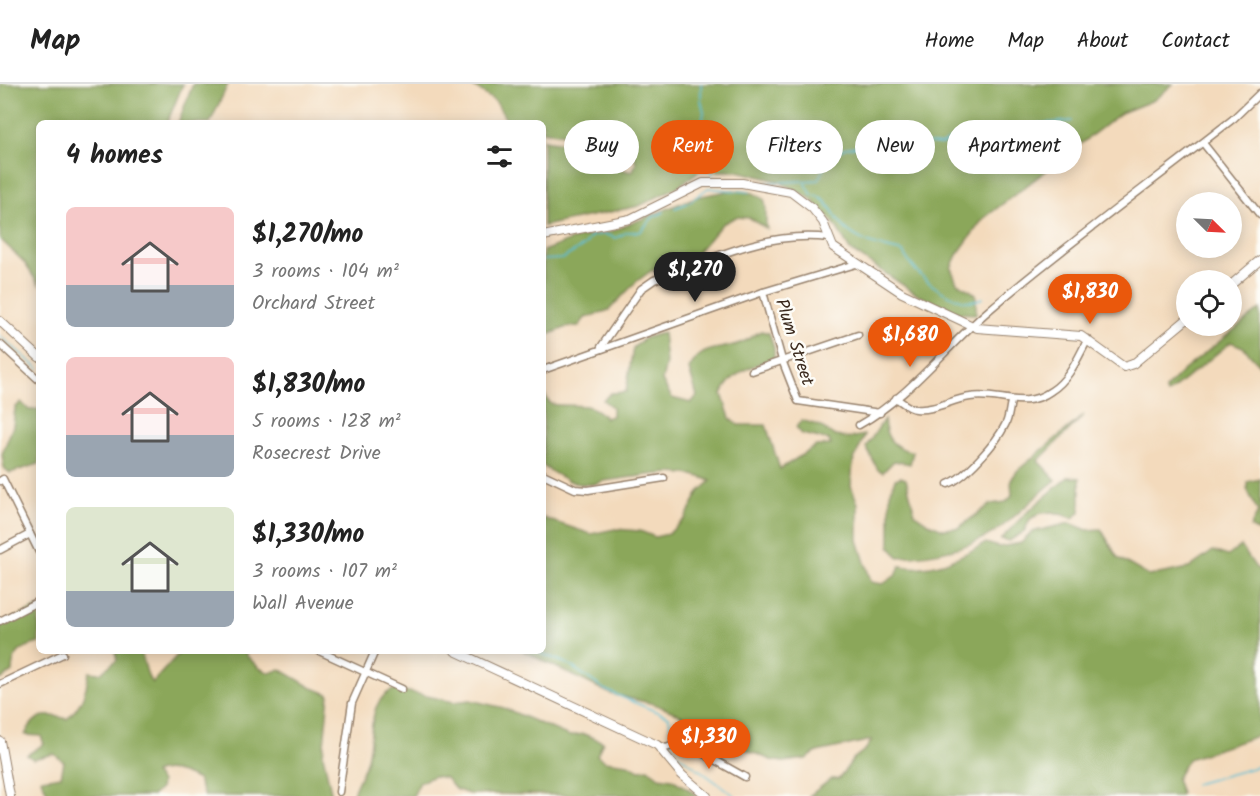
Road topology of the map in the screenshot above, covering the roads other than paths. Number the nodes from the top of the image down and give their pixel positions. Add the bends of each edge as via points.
1 (1260, 93) edge
2 (1203, 143) junction
3 (1260, 216) edge
4 (546, 235) edge
5 (829, 238) junction
6 (1260, 260) edge
7 (856, 264) junction
8 (1242, 275) edge
9 (763, 292) junction
10 (0, 321) edge
11 (971, 325) junction
12 (1176, 328) edge
13 (858, 335) dead end
14 (1088, 339) junction
15 (0, 344) edge
16 (601, 347) junction
17 (36, 354) edge
18 (782, 360) junction
19 (546, 369) edge
20 (752, 371) dead end
21 (36, 377) edge
22 (896, 398) junction
23 (1011, 402) junction
24 (881, 413) junction
25 (859, 425) dead end
26 (546, 475) edge
27 (664, 478) dead end
28 (2, 480) edge
29 (948, 484) dead end
30 (30, 534) junction
31 (36, 546) edge
32 (0, 550) edge
33 (36, 603) edge
34 (0, 621) edge
35 (63, 654) dead end
36 (325, 654) edge
37 (374, 654) edge
38 (461, 654) edge
39 (365, 673) junction
40 (0, 684) edge
41 (402, 689) dead end
42 (0, 741) edge
43 (657, 745) junction
44 (1, 754) edge
45 (745, 777) dead end
46 (339, 792) dead end
47 (10, 796) edge
48 (707, 796) edge

1 - 2 street
2 - 3 street
2 - 11 street
4 - 5 street via 630,219 703,183 742,183 790,192 812,208
5 - 7 street via 833,247
5 - 16 street via 802,234 767,239 654,280 641,289
6 - 8 street
7 - 9 street
7 - 11 street via 902,293
9 - 16 street
9 - 18 street, Plum Street
10 - 17 street
11 - 14 street via 992,331
11 - 22 street
12 - 14 street via 1124,367
13 - 18 street
14 - 23 street via 1062,383 1049,393
15 - 21 street
16 - 19 street
18 - 20 street
18 - 24 street, Plum Street via 798,401
22 - 23 street via 913,409 974,396
22 - 24 street
23 - 29 street via 1006,424 997,437 957,481
24 - 25 street
26 - 27 street via 575,489 588,490
28 - 30 street
30 - 31 street
30 - 32 street
33 - 34 street
35 - 40 street
36 - 39 street
37 - 39 street
38 - 43 street
39 - 41 street
39 - 46 street via 352,703
42 - 44 street
43 - 45 street via 666,748 680,743
43 - 48 street via 682,775
44 - 47 street

